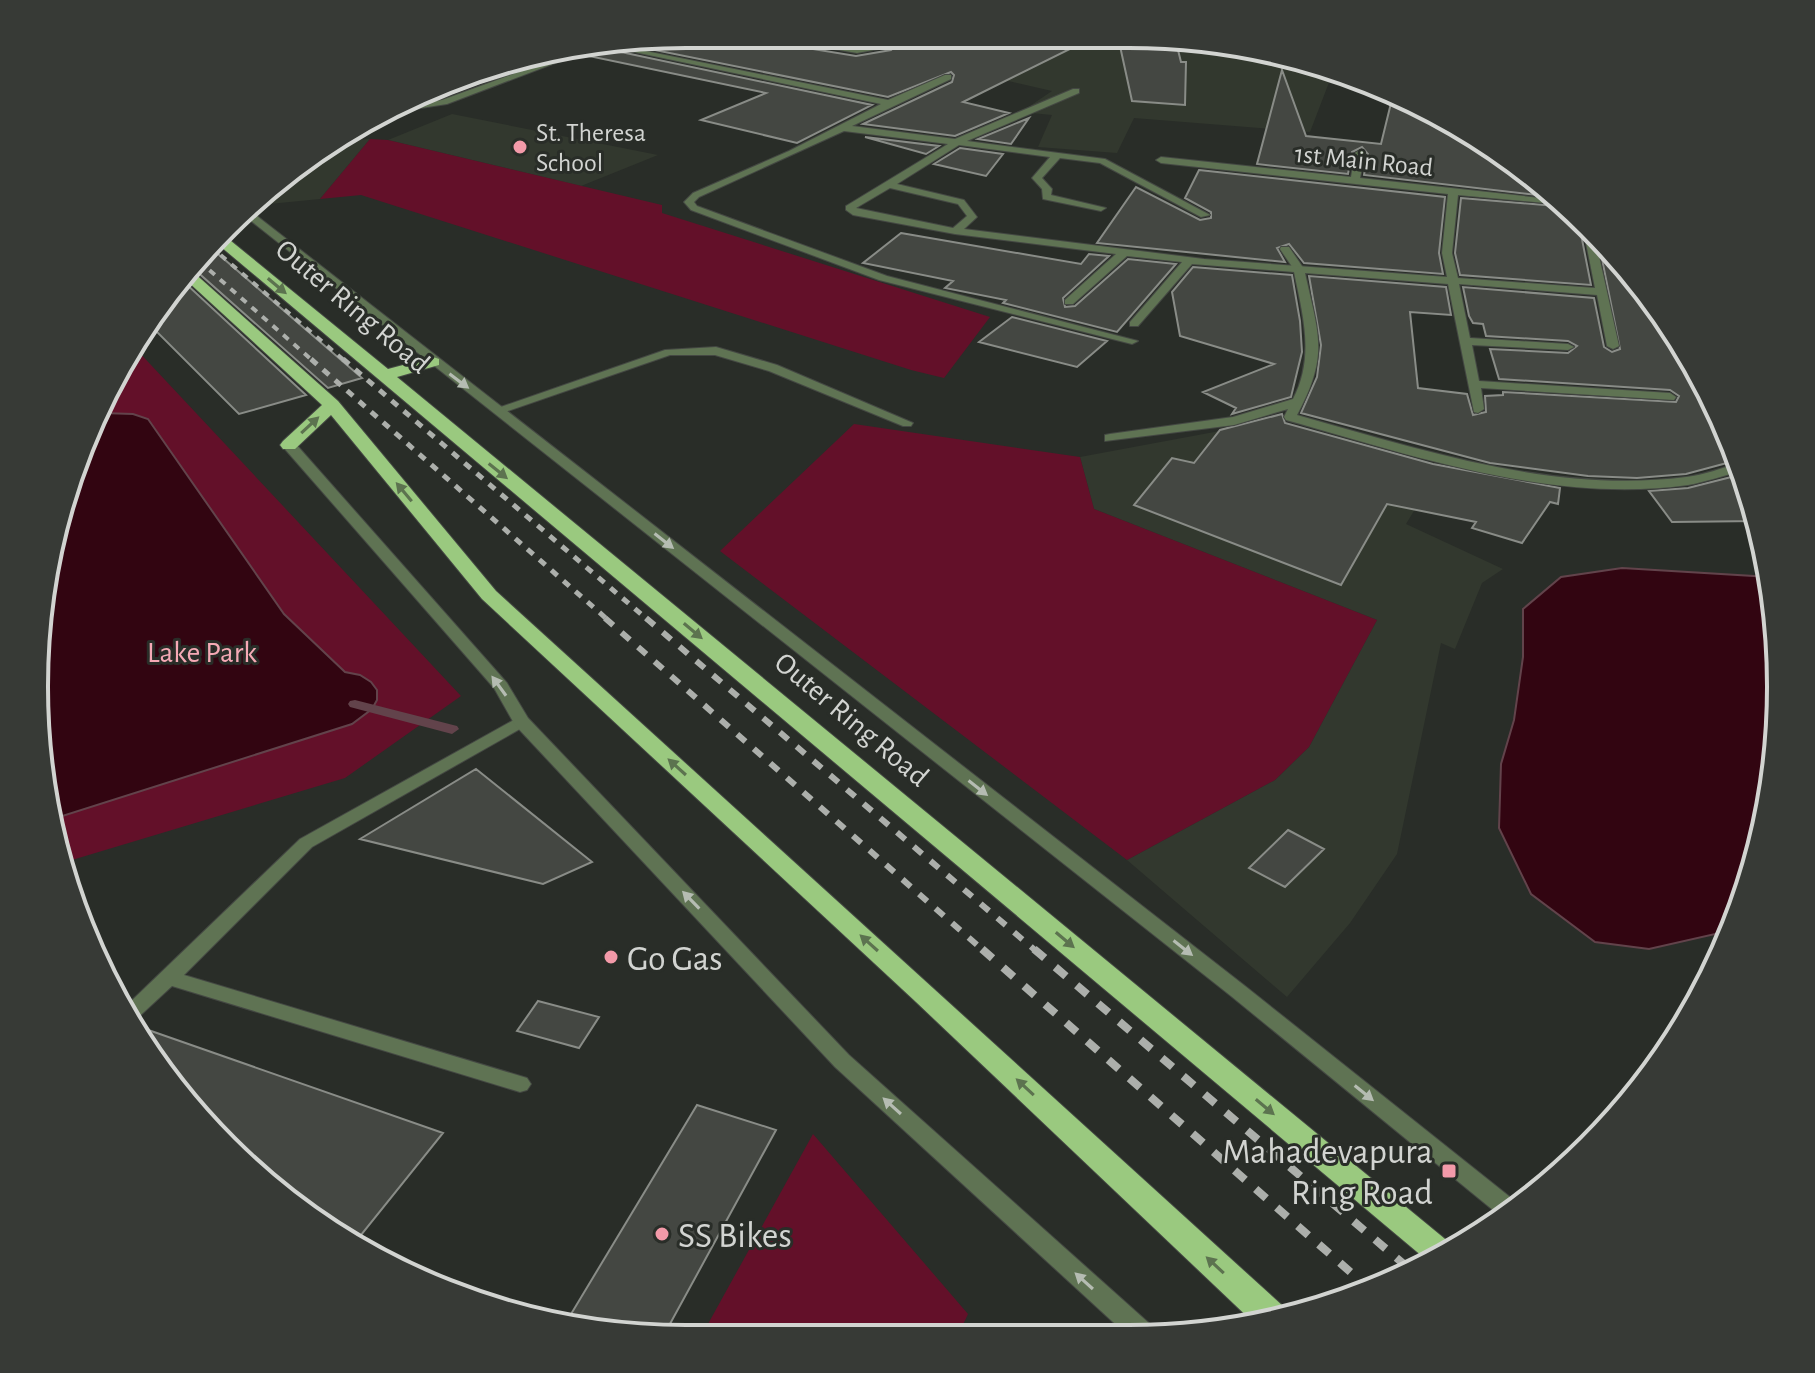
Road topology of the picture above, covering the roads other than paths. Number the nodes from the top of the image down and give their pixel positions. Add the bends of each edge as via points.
1 (844, 48) edge
2 (872, 48) edge
3 (631, 50) edge
4 (554, 62) edge
5 (530, 71) junction
6 (516, 72) edge
7 (948, 77) dead end
8 (1076, 91) dead end
9 (888, 103) junction
10 (422, 106) edge
11 (843, 128) junction
12 (957, 142) junction
13 (1360, 153) dead end
14 (1053, 154) junction
15 (1161, 160) dead end
16 (1355, 181) junction
17 (889, 185) junction
18 (1453, 192) junction
19 (1543, 201) edge
20 (1101, 208) dead end
21 (1205, 215) dead end
22 (253, 218) edge
23 (955, 231) junction
24 (227, 244) edge
25 (1593, 248) edge
26 (1285, 249) dead end
27 (1124, 253) junction
28 (1189, 261) junction
29 (1299, 269) junction
30 (195, 280) edge
31 (1452, 281) junction
32 (1602, 292) junction
33 (1069, 302) dead end
34 (1134, 324) dead end
35 (1132, 341) dead end
36 (1466, 341) junction
37 (1613, 346) dead end
38 (1568, 347) dead end
39 (433, 362) junction
40 (383, 376) junction
41 (1474, 384) junction
42 (1670, 397) dead end
43 (1297, 402) junction
44 (332, 405) junction
45 (1478, 409) dead end
46 (498, 410) junction
47 (907, 423) dead end
48 (1110, 438) dead end
49 (289, 445) joint
50 (1729, 471) edge
51 (521, 721) junction
52 (167, 977) junction
53 (136, 1009) edge
54 (520, 1084) dead end
55 (1502, 1204) edge
56 (1433, 1247) edge
57 (1264, 1310) edge
58 (1133, 1325) edge

1 - 2 street
3 - 9 street
4 - 5 street
5 - 6 street
5 - 10 street
7 - 9 street
8 - 12 street
9 - 11 street
11 - 12 street
11 - 35 street via 689,202 883,278
12 - 14 street
12 - 17 street
13 - 16 street
14 - 20 street via 1056,159 1037,178 1047,189 1046,197
14 - 21 street via 1102,161
15 - 16 street, 1st Main Road
16 - 18 street, 1st Main Road
17 - 23 street via 961,202 972,217
17 - 23 street via 849,208
18 - 19 street, 1st Main Road
18 - 31 street via 1447,253
22 - 39 street
23 - 27 street
24 -> 40 highway, Outer Ring Road
25 - 32 street
26 - 29 street
27 - 28 street
27 - 33 street
28 - 29 street
28 - 34 street
29 - 31 street
29 - 43 street via 1312,359
30 - 44 highway
31 - 32 street
31 - 36 street
32 - 37 street
36 - 38 street
36 - 41 street
39 - 40 highway
39 -> 46 street
40 -> 56 highway, Outer Ring Road
41 - 42 street
41 - 45 street
43 - 48 street via 1234,421
43 - 50 street via 1290,417 1432,456 1550,478 1635,485 1707,479
49 -> 44 highway
57 -> 44 highway via 489,595
46 - 47 street via 669,352 716,351 773,368
46 -> 55 street
51 -> 49 street via 501,686
51 - 52 street via 306,843
58 -> 51 street via 842,1061
52 - 53 street
52 - 54 street

